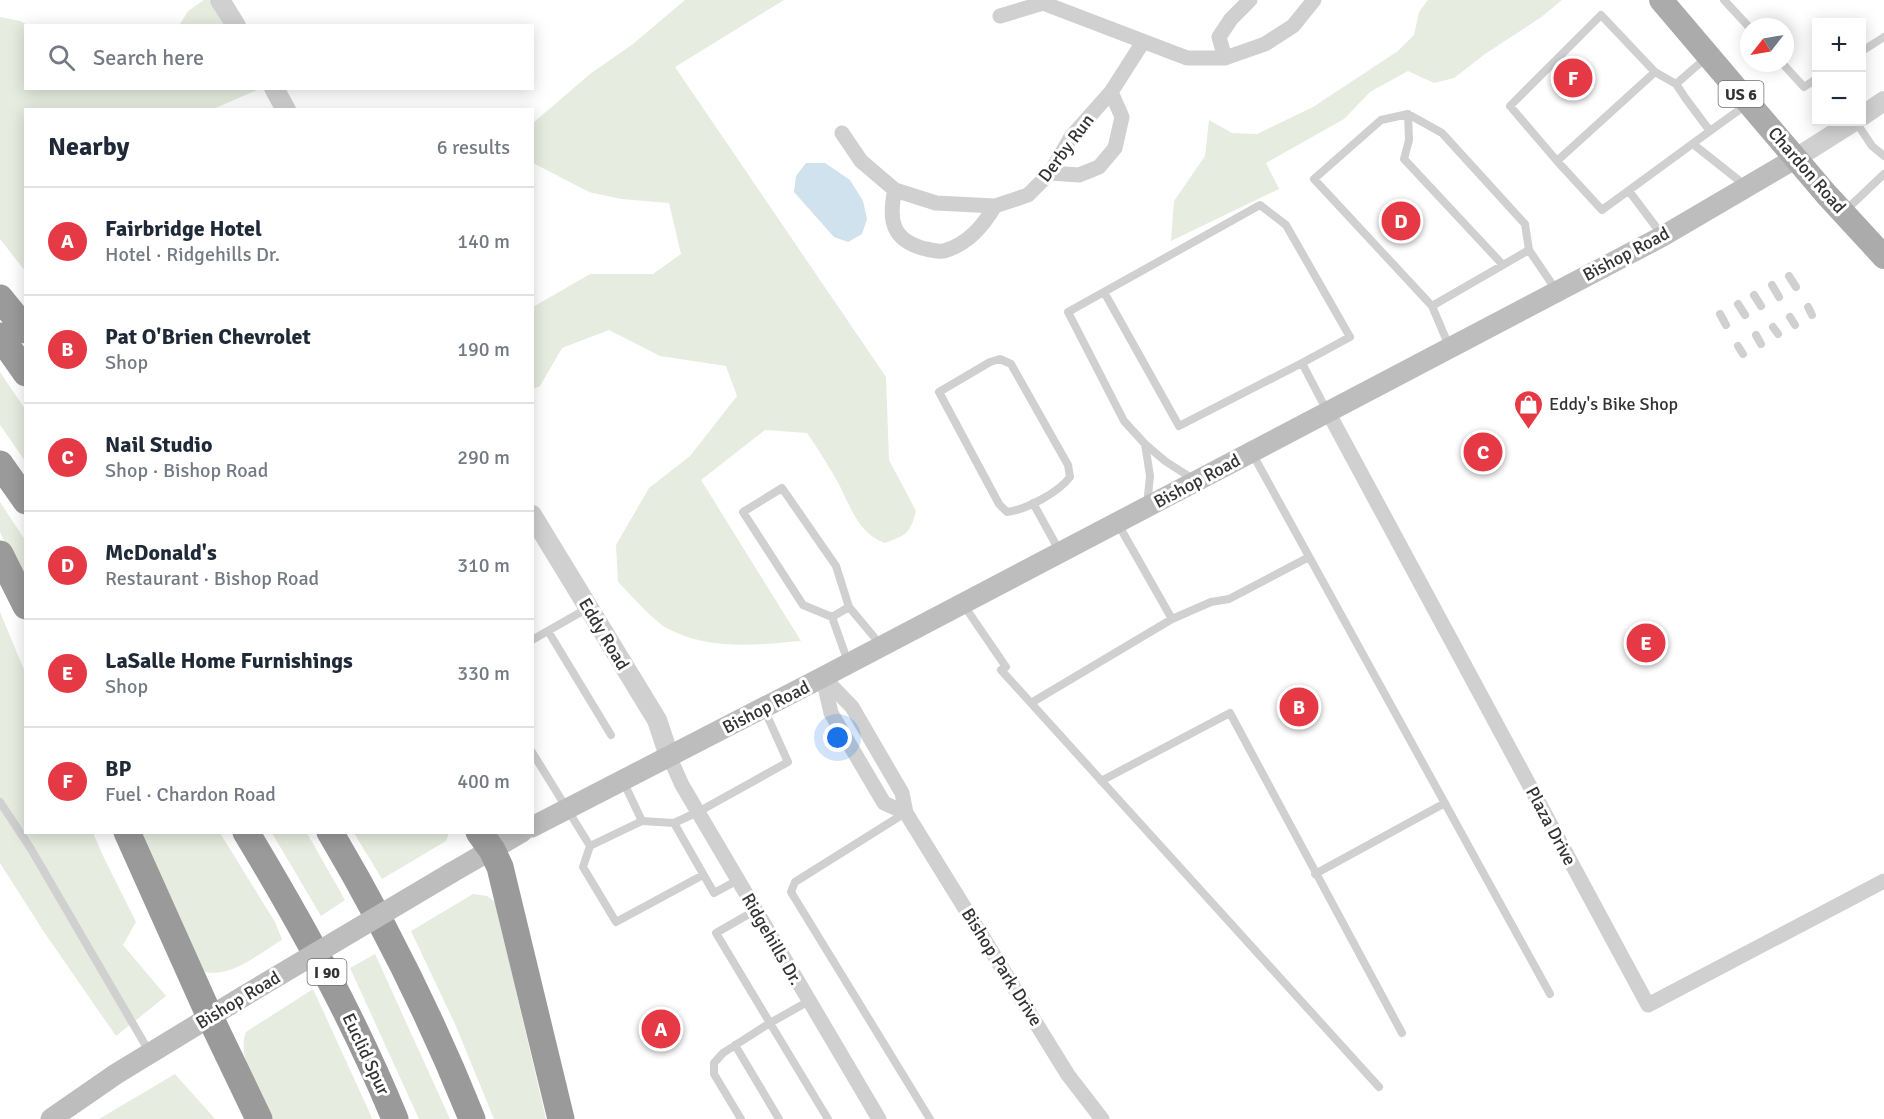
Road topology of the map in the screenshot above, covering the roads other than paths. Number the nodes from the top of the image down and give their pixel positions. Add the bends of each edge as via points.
1 (220, 0) edge
2 (1250, 0) edge
3 (1314, 0) edge
4 (1661, 0) edge
5 (1724, 0) edge
6 (1000, 16) dead end
7 (1741, 18) edge
8 (235, 24) edge
9 (1884, 37) edge
10 (1143, 42) junction
11 (1866, 48) edge
12 (1708, 56) junction
13 (1225, 58) junction
14 (1655, 72) junction
15 (1790, 72) edge
16 (1812, 82) edge
17 (1676, 84) junction
18 (275, 90) edge
19 (1111, 92) junction
20 (1884, 101) edge
21 (1749, 103) junction
22 (285, 108) edge
23 (1866, 113) edge
24 (1408, 114) junction
25 (1848, 126) edge
26 (1857, 126) edge
27 (1710, 131) junction
28 (842, 133) dead end
29 (1693, 144) junction
30 (1884, 156) edge
31 (1796, 158) junction
32 (1557, 161) junction
33 (1050, 173) junction
34 (1884, 174) edge
35 (1747, 187) junction
36 (895, 189) junction
37 (1629, 191) junction
38 (995, 206) junction
39 (1844, 212) junction
40 (1663, 236) junction
41 (1529, 250) junction
42 (1884, 257) edge
43 (1503, 265) junction
44 (1789, 276) dead end
45 (1772, 285) dead end
46 (1796, 287) dead end
47 (1557, 291) junction
48 (1104, 292) junction
49 (1754, 295) dead end
50 (1779, 297) dead end
51 (0, 298) edge
52 (1738, 304) dead end
53 (1432, 306) junction
54 (1761, 306) dead end
55 (1808, 307) dead end
56 (1720, 314) dead end
57 (1744, 315) dead end
58 (1812, 315) dead end
59 (1726, 325) dead end
60 (1773, 327) dead end
61 (24, 328) edge
62 (1778, 334) dead end
63 (1756, 335) dead end
64 (0, 336) edge
65 (1761, 344) dead end
66 (1738, 346) dead end
67 (1450, 348) junction
68 (1743, 354) dead end
69 (1302, 363) junction
70 (24, 371) edge
71 (1328, 412) junction
72 (1145, 444) junction
73 (1251, 452) junction
74 (0, 464) edge
75 (1196, 481) junction
76 (24, 498) edge
77 (1033, 503) junction
78 (1146, 508) junction
79 (534, 518) edge
80 (1117, 522) junction
81 (1060, 552) junction
82 (0, 554) edge
83 (1309, 557) junction
84 (24, 602) edge
85 (963, 604) junction
86 (849, 607) junction
87 (589, 608) junction
88 (832, 617) junction
89 (1172, 619) junction
90 (549, 631) junction
91 (534, 639) edge
92 (882, 646) junction
93 (849, 663) junction
94 (823, 677) junction
95 (1031, 703) junction
96 (764, 708) junction
97 (611, 735) dead end
98 (534, 755) edge
99 (669, 756) junction
100 (623, 781) junction
101 (1101, 781) junction
102 (0, 802) edge
103 (1444, 803) junction
104 (566, 808) junction
105 (698, 812) junction
106 (906, 813) junction
107 (642, 821) junction
108 (674, 823) junction
109 (534, 826) edge
110 (128, 834) edge
111 (247, 834) edge
112 (331, 834) edge
113 (514, 834) edge
114 (485, 841) edge
115 (590, 846) junction
116 (1316, 873) junction
117 (703, 875) junction
118 (738, 880) junction
119 (1884, 881) edge
120 (756, 910) junction
121 (1550, 994) dead end
122 (809, 1001) junction
123 (210, 1017) junction
124 (770, 1023) junction
125 (1402, 1033) dead end
126 (735, 1045) junction
127 (150, 1053) junction
128 (1379, 1087) dead end
129 (51, 1119) edge
130 (259, 1119) edge
131 (395, 1119) edge
132 (472, 1119) edge
133 (561, 1119) edge
134 (741, 1119) edge
135 (779, 1119) edge
136 (828, 1119) edge
137 (879, 1119) edge
138 (930, 1119) edge
139 (1102, 1119) edge

1 - 8 street
2 - 13 street via 1219,37
3 - 13 street via 1293,26 1265,44
4 - 12 main road, Chardon Road / US 6
5 - 7 lane
6 - 10 street via 1043,3
9 - 11 lane
10 - 13 street via 1187,58
10 - 19 street, Derby Run
12 - 17 lane
12 - 21 main road, Chardon Road / US 6
14 - 17 lane
14 - 32 lane
14 - 32 lane via 1601,15 1510,106
15 - 16 lane via 1804,87
17 - 27 lane
18 - 22 street
19 - 33 street, Derby Run via 1071,137
19 - 33 street via 1122,117 1114,148 1099,167 1079,175
20 - 23 street
21 - 27 lane
21 - 31 main road, Chardon Road / US 6
24 - 41 lane via 1442,133 1525,224
24 - 43 lane via 1409,140 1404,159
24 - 53 lane via 1381,120 1314,179
25 - 31 street, Bishop Road
26 - 30 lane
27 - 29 lane
28 - 36 street, Derby Run via 861,161
29 - 35 lane
29 - 37 lane
31 - 35 main road, Bishop Road
31 - 39 main road, Chardon Road / US 6
32 - 37 lane via 1602,210
33 - 38 street, Derby Run via 1028,195
34 - 39 lane
35 - 40 main road, Bishop Road
36 - 38 street, Derby Run via 936,203
36 - 38 street via 890,210 895,229 911,245 942,252 969,238
37 - 40 lane
39 - 42 main road, Chardon Road / US 6
40 - 47 main road, Bishop Road
41 - 43 lane
41 - 47 lane
43 - 53 lane
44 - 46 lane
45 - 50 lane
47 - 67 main road, Bishop Road
48 - 69 lane via 1179,426
48 - 69 lane via 1260,205 1286,225 1350,337
48 - 72 lane via 1068,312 1124,421
49 - 54 lane
51 - 61 highway
52 - 57 lane
53 - 67 lane
55 - 58 lane
56 - 59 lane
60 - 62 lane
63 - 65 lane
64 - 70 highway
66 - 68 lane
67 - 71 main road, Bishop Road
69 - 71 lane
71 - 73 main road, Bishop Road
71 - 119 street, Plaza Drive via 1648,1005
72 - 75 lane
72 - 78 lane via 1150,476
73 - 75 main road, Bishop Road
73 - 83 lane
74 - 76 highway
75 - 78 main road, Bishop Road
77 - 77 lane via 1064,486 1070,477 1068,465 1011,364 1000,359 939,392 999,504 1007,512
77 - 81 lane
78 - 80 main road, Bishop Road
79 - 87 street, Eddy Road
80 - 81 main road, Bishop Road
80 - 89 lane
81 - 85 main road, Bishop Road
82 - 84 highway
83 - 89 lane via 1229,599 1211,602
83 - 103 lane
85 - 92 main road, Bishop Road
85 - 95 lane via 1004,669
86 - 88 lane
86 - 88 lane via 836,566 782,488 743,512 803,605
86 - 92 lane
87 - 90 lane
87 - 99 street, Eddy Road via 657,720
88 - 93 lane
89 - 95 lane
90 - 91 lane
90 - 97 lane
92 - 93 main road, Bishop Road
93 - 94 main road, Bishop Road
94 - 96 main road, Bishop Road
94 - 106 street, Bishop Park Drive via 852,707 902,793
94 - 106 street, Bishop Park Drive via 831,714 884,803
95 - 101 lane
96 - 99 main road, Bishop Road
96 - 105 lane via 788,762
98 - 104 lane
99 - 100 main road, Bishop Road
99 - 105 street, Ridgehills Dr.
100 - 104 main road, Bishop Road
100 - 107 lane
101 - 116 lane via 1230,713
101 - 128 lane
102 - 127 lane
103 - 116 lane
103 - 121 lane
104 - 109 main road, Bishop Road
104 - 115 lane
105 - 108 lane
105 - 118 street, Ridgehills Dr.
106 - 138 lane via 795,882 791,892
106 - 139 street, Bishop Park Drive via 1068,1075
107 - 108 lane
107 - 115 lane
108 - 117 lane
110 - 123 highway
111 - 131 highway, Euclid Spur / I 90 via 322,963
112 - 132 highway via 409,976
113 - 114 main road, Bishop Road
114 - 123 main road, Bishop Road, bridge via 451,873
114 - 133 highway via 500,867 507,890
115 - 117 lane via 583,867 616,922
116 - 125 lane
117 - 118 lane via 714,893
118 - 120 street, Ridgehills Dr.
120 - 122 street, Ridgehills Dr.
120 - 124 lane via 716,933
122 - 124 lane
122 - 137 street, Ridgehills Dr.
123 - 127 main road, Bishop Road
123 - 130 highway
124 - 126 lane
124 - 136 lane
126 - 134 lane via 714,1063 714,1074
126 - 135 lane
127 - 129 main road, Bishop Road

